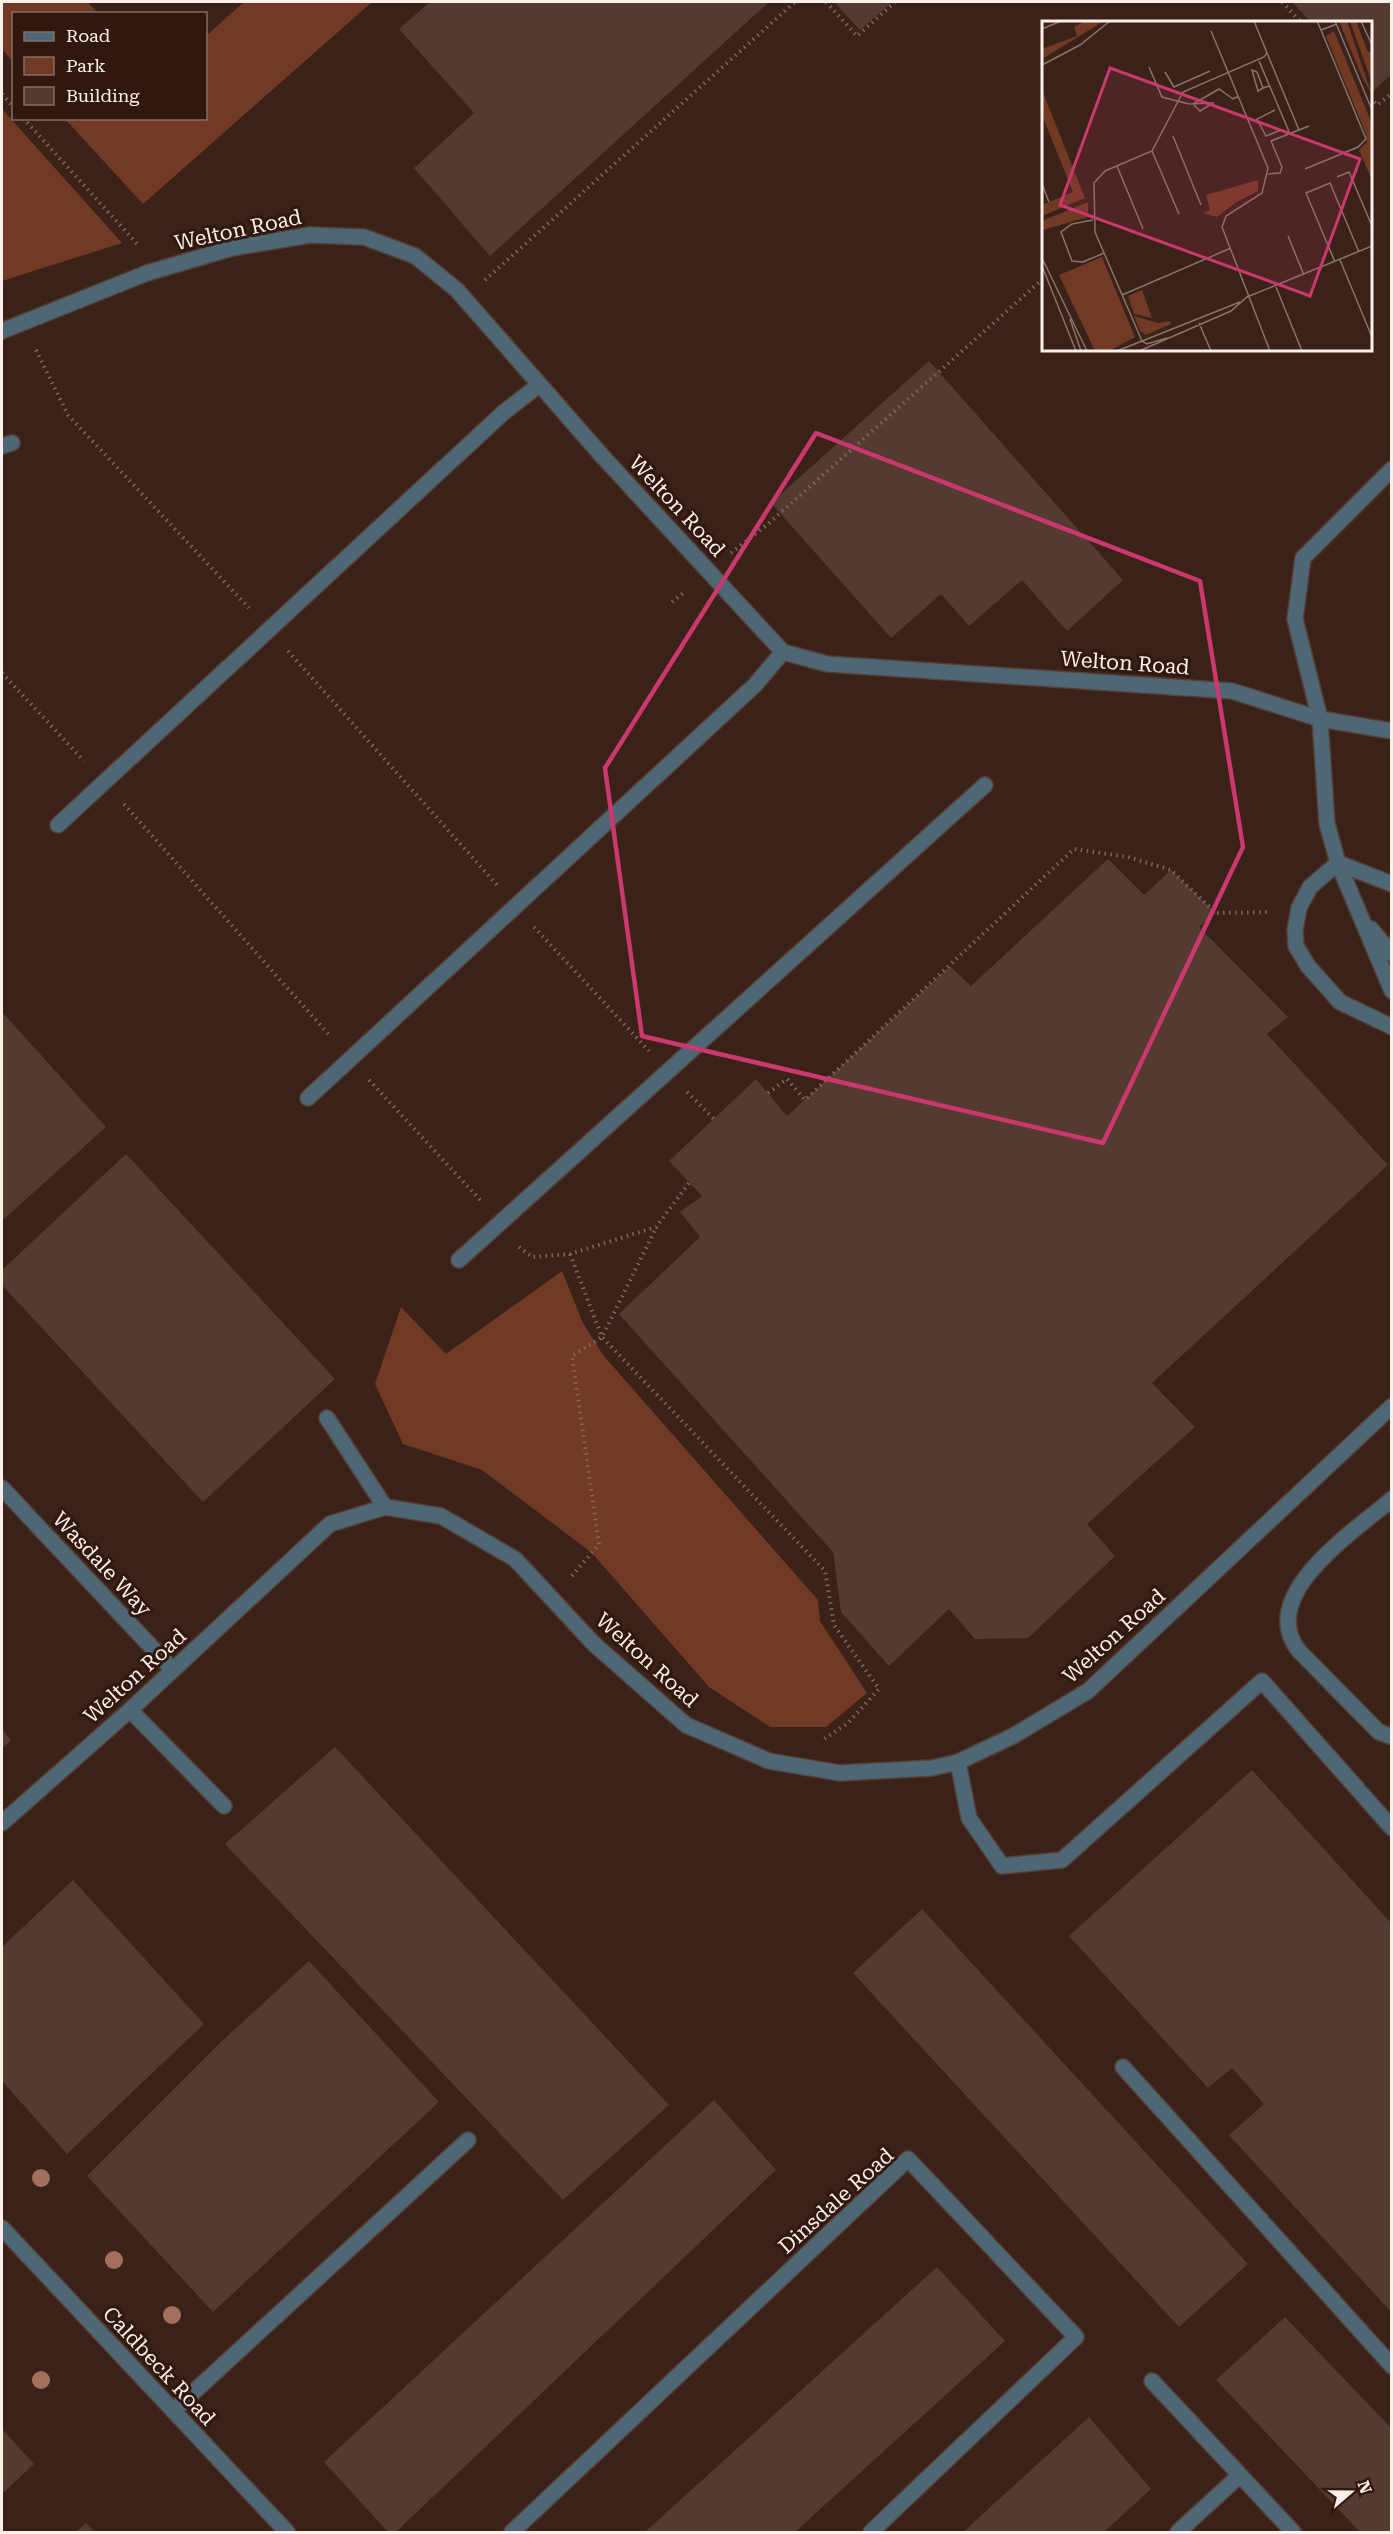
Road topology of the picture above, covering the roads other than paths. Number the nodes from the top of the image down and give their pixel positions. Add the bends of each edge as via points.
1 (2, 331) edge
2 (539, 385) junction
3 (1392, 469) edge
4 (783, 652) junction
5 (1320, 719) junction
6 (1392, 731) edge
7 (985, 785) dead end
8 (58, 825) dead end
9 (1338, 862) junction
10 (1392, 884) edge
11 (1361, 918) junction
12 (1392, 944) edge
13 (1392, 954) edge
14 (1392, 968) edge
15 (1392, 991) edge
16 (1392, 1027) edge
17 (308, 1098) dead end
18 (459, 1260) dead end
19 (1392, 1406) edge
20 (327, 1418) dead end
21 (2, 1488) edge
22 (1392, 1499) edge
23 (385, 1507) junction
24 (173, 1670) junction
25 (130, 1710) junction
26 (1390, 1736) edge
27 (958, 1762) junction
28 (224, 1806) dead end
29 (2, 1823) edge
30 (1390, 1823) edge
31 (1123, 2067) dead end
32 (468, 2140) dead end
33 (2, 2228) edge
34 (1392, 2366) edge
35 (1152, 2381) dead end
36 (173, 2411) junction
37 (1239, 2475) junction
38 (286, 2532) edge
39 (512, 2532) edge
40 (871, 2532) edge
41 (1178, 2532) edge
42 (1293, 2532) edge

1 - 2 street, Welton Road via 160,268 232,248 310,235 364,237 415,256 457,290
2 - 4 street, Welton Road
2 - 8 street via 503,413
3 - 5 street via 1302,558 1295,620
4 - 5 street, Welton Road via 827,664 1232,691
4 - 17 street via 755,686
5 - 6 street, Welton Road
5 - 9 street via 1327,824
7 - 18 street
9 - 10 street
9 - 11 street
9 - 16 street via 1310,887 1299,908 1294,930 1296,946 1340,1002
11 - 12 street
11 - 13 street
11 - 14 street
11 - 15 street
19 - 27 street, Welton Road via 1088,1691 1013,1737
20 - 23 street
21 - 24 street, Wasdale Way
22 - 26 street via 1302,1581 1294,1592 1288,1615 1292,1642 1299,1651 1379,1732
23 - 24 street, Welton Road via 330,1524
23 - 27 street, Welton Road via 441,1516 515,1559 594,1644 686,1725 769,1761 840,1773 932,1768
24 - 25 street, Welton Road
25 - 28 street
25 - 29 street, Welton Road
27 - 30 street via 969,1818 1002,1866 1062,1860 1262,1682
31 - 34 street
32 - 36 street
33 - 36 street, Caldbeck Road
35 - 37 street
36 - 38 street, Caldbeck Road
37 - 41 street
37 - 42 street
39 - 40 street, Dinsdale Road via 908,2159 1076,2337

